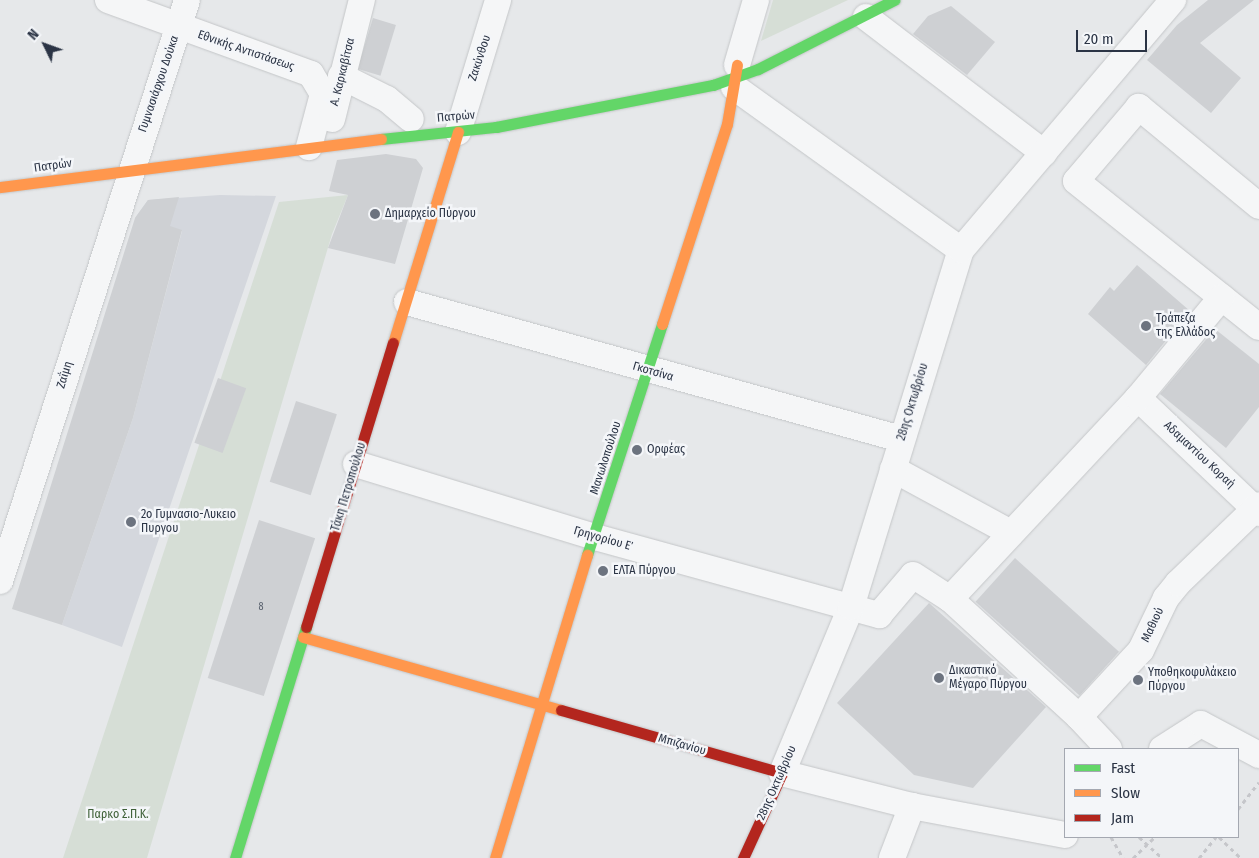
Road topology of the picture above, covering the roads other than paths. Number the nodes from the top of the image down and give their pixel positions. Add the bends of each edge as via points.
1 (108, 0) edge
2 (187, 0) edge
3 (362, 0) edge
4 (498, 0) edge
5 (756, 0) edge
6 (894, 0) edge
7 (1173, 0) edge
8 (869, 9) edge
9 (178, 27) junction
10 (341, 76) junction
11 (736, 77) junction
12 (604, 93) dead end
13 (410, 119) dead end
14 (462, 119) junction
15 (320, 135) junction
16 (1044, 153) junction
17 (138, 156) junction
18 (0, 187) edge
19 (1259, 206) edge
20 (961, 250) junction
21 (1222, 297) junction
22 (407, 302) junction
23 (1259, 327) edge
24 (648, 370) junction
25 (1138, 398) junction
26 (901, 439) junction
27 (356, 464) junction
28 (893, 469) junction
29 (1257, 509) edge
30 (1011, 533) junction
31 (594, 537) junction
32 (2, 570) edge
33 (950, 599) junction
34 (851, 607) junction
35 (303, 637) junction
36 (539, 705) junction
37 (1079, 717) junction
38 (1108, 748) edge
39 (1164, 748) edge
40 (1259, 755) edge
41 (782, 773) junction
42 (912, 806) junction
43 (1064, 835) edge
44 (235, 858) edge
45 (496, 858) edge
46 (743, 858) edge
47 (892, 858) edge

1 - 9 street, Εθνικής Αντιστάσεως
2 - 9 street, Γυμνασιάρχου Δούκα
3 - 10 street, Α. Καρκαβίτσα
4 - 14 street, Ζακύνθου
5 - 11 street
6 - 8 main road, Πατρών
7 - 16 street, 28ης Οκτωβρίου
8 - 11 main road, Πατρών
8 - 11 main road, Πατρών
8 - 16 street
9 - 15 street, Εθνικής Αντιστάσεως via 311,74 324,94
9 - 17 street, Γυμνασιάρχου Δούκα
10 - 13 street via 387,99
10 - 15 street, Α. Καρκαβίτσα
11 - 12 main road, Πατρών via 691,78
11 - 14 main road, Πατρών
11 - 20 street
11 - 24 main road, Μανωλοπούλου via 727,124
14 - 15 main road, Πατρών
14 - 22 main road, Τάκη Πετροπούλου
15 - 17 main road, Πατρών
16 - 20 street, 28ης Οκτωβρίου
17 - 18 main road, Πατρών
17 - 32 street, Ζαΐμη
19 - 21 street via 1139,106 1076,182
20 - 26 street, 28ης Οκτωβρίου
21 - 23 street
21 - 25 street
22 - 24 street, Γκοτσίνα
22 - 27 main road, Τάκη Πετροπούλου
24 - 26 street, Γκοτσίνα
24 - 31 main road, Μανωλοπούλου
25 - 29 street, Αδαμαντίου Κοραή
25 - 30 street
26 - 28 street, 28ης Οκτωβρίου
27 - 31 street, Γρηγορίου Ε΄
27 - 35 main road, Τάκη Πετροπούλου
28 - 30 street
28 - 34 street, 28ης Οκτωβρίου
29 - 37 street, Μαθιού via 1178,583 1166,598 1141,650
30 - 33 street
31 - 34 street, Γρηγορίου Ε΄
31 - 36 main road, Μανωλοπούλου
33 - 34 street, Γρηγορίου Ε΄ via 912,575 879,615
33 - 37 street
34 - 41 street, 28ης Οκτωβρίου
35 - 36 main road, Μπιζανίου
35 - 44 main road, Τάκη Πετροπούλου
36 - 41 main road, Μπιζανίου
36 - 45 main road, Μανωλοπούλου
37 - 38 street
39 - 40 street via 1201,724
41 - 42 street, Μπιζανίου
41 - 46 main road, 28ης Οκτωβρίου
42 - 43 street, Μπιζανίου
42 - 47 street

